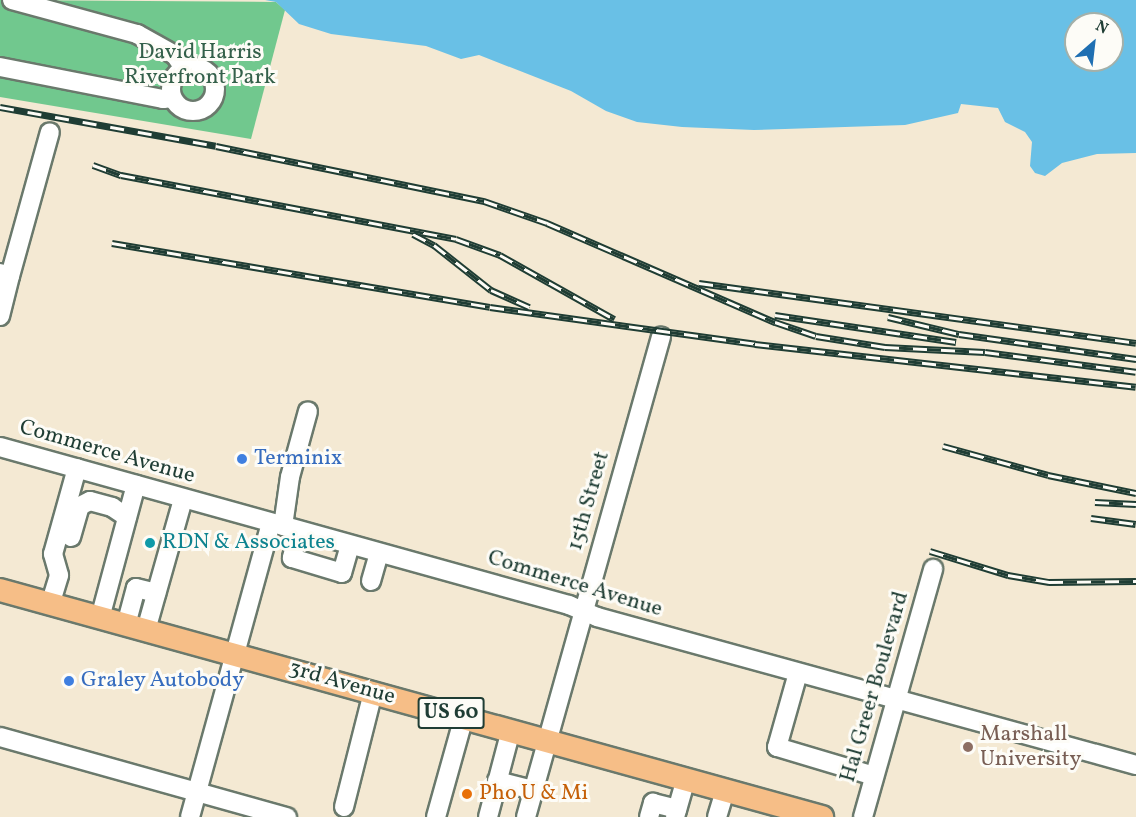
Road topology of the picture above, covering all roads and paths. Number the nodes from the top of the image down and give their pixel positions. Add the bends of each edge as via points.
1 (12, 0) edge
2 (0, 67) edge
3 (184, 68) junction
4 (172, 98) junction
5 (50, 132) dead end
6 (5, 275) edge
7 (0, 316) edge
8 (661, 337) dead end
9 (308, 411) dead end
10 (0, 447) edge
11 (77, 468) junction
12 (136, 485) junction
13 (183, 499) junction
14 (127, 517) junction
15 (285, 527) junction
16 (350, 545) junction
17 (379, 553) junction
18 (54, 554) junction
19 (933, 569) dead end
20 (371, 581) dead end
21 (0, 590) edge
22 (50, 604) junction
23 (582, 611) junction
24 (100, 618) junction
25 (136, 628) junction
26 (235, 654) junction
27 (798, 673) junction
28 (373, 692) junction
29 (895, 699) junction
30 (464, 717) junction
31 (511, 730) junction
32 (0, 737) edge
33 (547, 740) junction
34 (1136, 765) edge
35 (874, 776) junction
36 (686, 779) junction
37 (497, 781) junction
38 (533, 790) junction
39 (725, 790) junction
40 (196, 792) junction
41 (344, 807) dead end
42 (676, 813) edge
43 (793, 813) edge
44 (190, 817) edge
45 (287, 817) edge
46 (436, 817) edge
47 (488, 817) edge
48 (526, 817) edge
49 (649, 817) edge
50 (717, 817) edge
51 (822, 817) edge
52 (863, 817) edge

1 - 3 street via 137,34 175,55
2 - 4 street
3 - 4 street via 171,84
3 - 4 street via 207,72 213,78 215,94 199,111 183,110
5 - 6 street
6 - 7 street
8 - 23 street, 15th Street
9 - 15 street via 290,477
10 - 11 street, Commerce Avenue
11 - 12 street, Commerce Avenue
11 - 18 street
12 - 13 street, Commerce Avenue
12 - 14 street
13 - 15 street, Commerce Avenue
13 - 25 street via 156,593
14 - 18 street via 112,507 90,501 80,506 68,548
14 - 24 street
15 - 16 street, Commerce Avenue
15 - 16 street via 292,558 342,573
15 - 26 street
16 - 17 street, Commerce Avenue
17 - 20 street
17 - 23 street, Commerce Avenue
18 - 22 street via 59,575
19 - 29 street, Hal Greer Boulevard
21 - 22 main road, 3rd Avenue / US 60
22 - 24 main road, 3rd Avenue / US 60
23 - 27 street, Commerce Avenue
23 - 33 street, 15th Street
24 - 25 main road, 3rd Avenue / US 60
25 - 26 main road, 3rd Avenue / US 60
26 - 28 main road, 3rd Avenue / US 60
26 - 40 street
27 - 29 street, Commerce Avenue
27 - 35 street via 777,747
28 - 30 main road, 3rd Avenue / US 60
28 - 41 street
29 - 34 street, Commerce Avenue
29 - 35 street, Hal Greer Boulevard
30 - 31 main road, 3rd Avenue / US 60
30 - 46 street
31 - 33 main road, 3rd Avenue / US 60
31 - 37 street
32 - 40 street
33 - 36 main road, 3rd Avenue / US 60
33 - 38 street, 15th Street
35 - 52 street, Hal Greer Boulevard
36 - 39 main road, 3rd Avenue / US 60
36 - 42 street
37 - 38 street
37 - 47 street
38 - 48 street, 15th Street
39 - 43 main road, 3rd Avenue / US 60
39 - 50 street
40 - 44 street
40 - 45 street
42 - 49 street via 653,803
43 - 51 main road, 3rd Avenue / US 60

